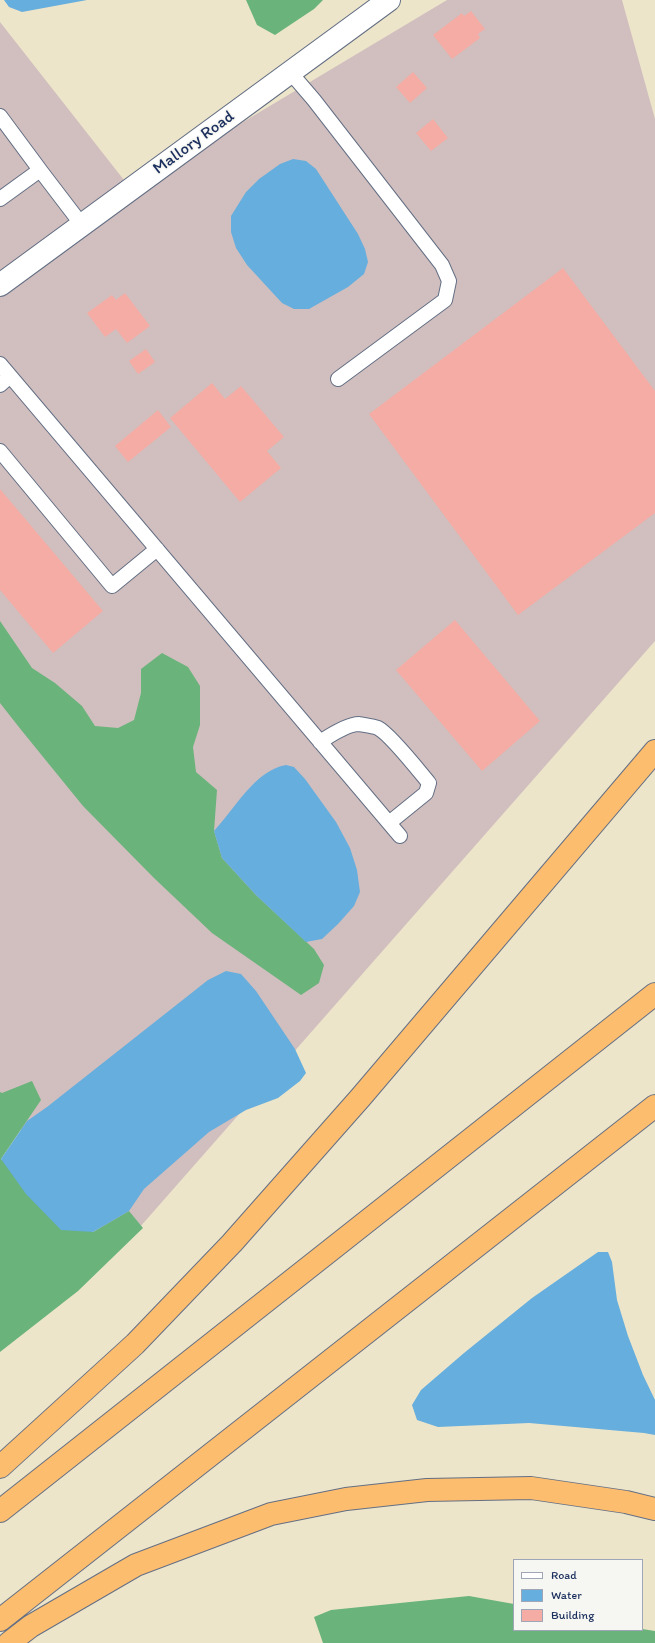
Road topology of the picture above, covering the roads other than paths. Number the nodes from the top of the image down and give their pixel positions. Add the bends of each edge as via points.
1 (389, 0) edge
2 (290, 72) junction
3 (0, 116) edge
4 (40, 170) junction
5 (0, 199) edge
6 (82, 225) junction
7 (0, 285) edge
8 (0, 364) edge
9 (5, 380) edge
10 (338, 380) dead end
11 (0, 451) edge
12 (157, 549) junction
13 (320, 742) junction
14 (655, 751) edge
15 (388, 823) junction
16 (400, 836) dead end
17 (655, 994) edge
18 (655, 1106) edge
19 (0, 1467) edge
20 (655, 1509) edge
21 (0, 1511) edge
22 (0, 1620) edge
23 (9, 1643) edge

1 - 2 street, Mallory Road
2 - 6 street, Mallory Road
2 - 10 lane via 442,265 449,281 445,300
3 - 4 lane
4 - 5 lane
4 - 6 lane
6 - 7 street, Mallory Road
8 - 9 lane
9 - 12 lane
11 - 12 lane via 112,586
12 - 13 lane
13 - 15 lane
13 - 15 lane via 333,733 358,724 378,728 421,773 429,783 426,793
14 - 19 highway via 361,1097 232,1243 134,1344
15 - 16 lane
17 - 21 highway
18 - 22 highway
20 - 23 highway via 626,1502 531,1488 427,1490 346,1499 271,1514 136,1565 31,1626

